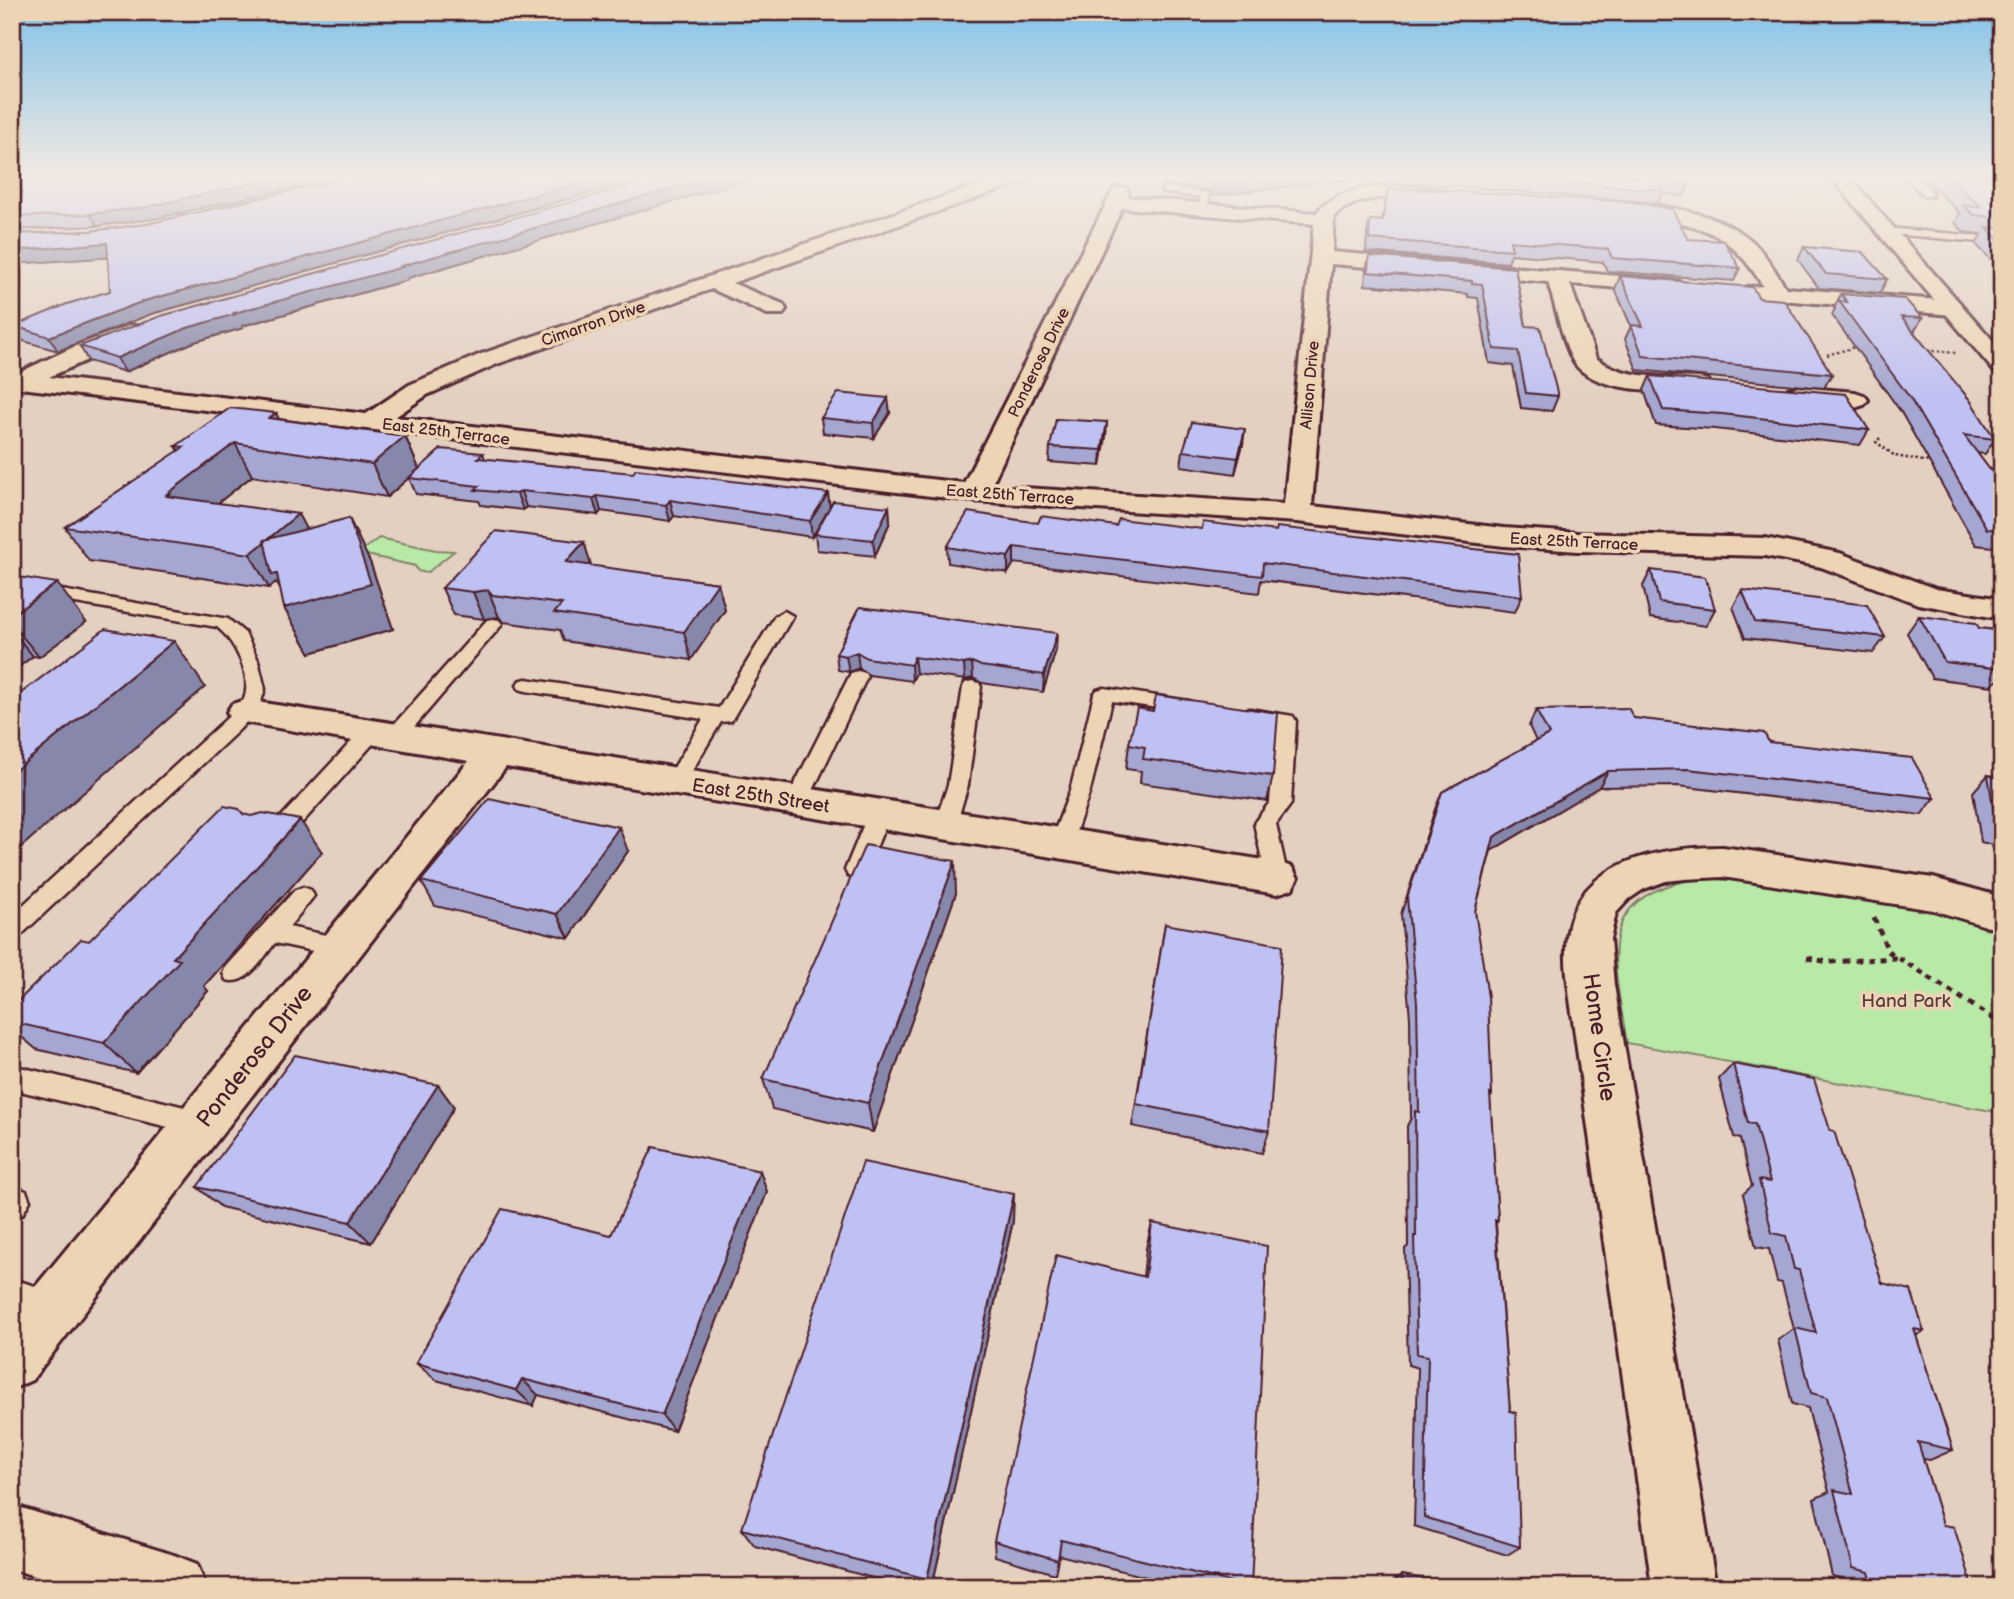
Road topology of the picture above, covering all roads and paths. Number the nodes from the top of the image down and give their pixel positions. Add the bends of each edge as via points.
1 (804, 251) edge
2 (1092, 251) edge
3 (1322, 251) edge
4 (1750, 251) edge
5 (1903, 251) edge
6 (1321, 257) junction
7 (1557, 277) junction
8 (713, 282) junction
9 (1698, 288) edge
10 (1738, 291) edge
11 (1779, 294) junction
12 (1952, 308) junction
13 (775, 309) dead end
14 (148, 326) edge
15 (1865, 345) edge
16 (1993, 346) edge
17 (1918, 349) edge
18 (1958, 354) dead end
19 (1827, 355) dead end
20 (2002, 366) edge
21 (17, 381) edge
22 (1721, 387) edge
23 (1775, 392) edge
24 (1855, 400) dead end
25 (371, 422) junction
26 (1880, 438) dead end
27 (1947, 464) edge
28 (1974, 467) edge
29 (2002, 470) edge
30 (974, 493) junction
31 (1297, 513) junction
32 (12, 586) edge
33 (2002, 609) edge
34 (784, 616) dead end
35 (493, 624) edge
36 (858, 677) dead end
37 (527, 685) dead end
38 (972, 687) dead end
39 (1208, 709) edge
40 (245, 712) junction
41 (1234, 713) edge
42 (716, 714) junction
43 (383, 734) junction
44 (496, 752) junction
45 (676, 781) junction
46 (797, 801) junction
47 (879, 814) junction
48 (944, 825) junction
49 (275, 838) edge
50 (1061, 843) junction
51 (1277, 878) joint
52 (848, 889) edge
53 (303, 896) dead end
54 (1872, 911) dead end
55 (2002, 914) edge
56 (12, 929) edge
57 (270, 933) junction
58 (341, 947) junction
59 (1807, 958) dead end
60 (1898, 958) junction
61 (234, 973) dead end
62 (2002, 1024) edge
63 (20, 1079) dead end
64 (201, 1123) junction
65 (34, 1300) edge
66 (12, 1360) edge
67 (12, 1537) edge
68 (85, 1574) edge
69 (174, 1587) edge
70 (1684, 1587) edge

1 - 8 street, Cimarron Drive
2 - 30 street, Ponderosa Drive
3 - 6 street, Allison Drive
4 - 11 street
5 - 12 street
6 - 7 street
6 - 31 street, Allison Drive
7 - 9 street
7 - 22 street via 1591,367 1627,379
8 - 13 street
8 - 25 street, Cimarron Drive via 447,375
10 - 11 street
11 - 12 street
12 - 16 street
14 - 21 street
15 - 19 path
16 - 20 street
17 - 18 path
21 - 25 street, East 25th Terrace
23 - 24 street
25 - 30 street, East 25th Terrace
26 - 27 path via 1876,442 1880,448 1896,458
28 - 29 path
30 - 31 street, East 25th Terrace
31 - 33 street, East 25th Terrace via 1504,537 1765,547 1829,559 1929,597
32 - 40 lane via 222,623 236,633 249,660 256,689
34 - 42 lane via 724,716
35 - 43 lane
36 - 46 lane
37 - 42 lane
38 - 48 lane via 958,785
39 - 50 lane via 1104,694 1080,790
40 - 43 street, East 25th Street
40 - 56 lane
41 - 51 lane via 1286,721 1280,804 1265,823
42 - 45 lane
43 - 44 street, East 25th Street
43 - 49 lane
44 - 45 street, East 25th Street
44 - 58 street, Ponderosa Drive
45 - 46 street, East 25th Street
46 - 47 street, East 25th Street
47 - 48 street, East 25th Street
47 - 52 lane
48 - 50 street, East 25th Street
50 - 51 street, East 25th Street
53 - 57 lane
54 - 60 path via 1888,951
55 - 70 street, Home Circle via 1933,894 1723,862 1695,862 1635,875 1610,891 1592,920 1588,959 1594,1006
57 - 58 lane
57 - 61 lane
58 - 64 street, Ponderosa Drive
59 - 60 path via 1829,962
60 - 62 path
63 - 64 lane
64 - 65 street, Ponderosa Drive
65 - 66 street, Ponderosa Drive
67 - 68 street
68 - 69 street

